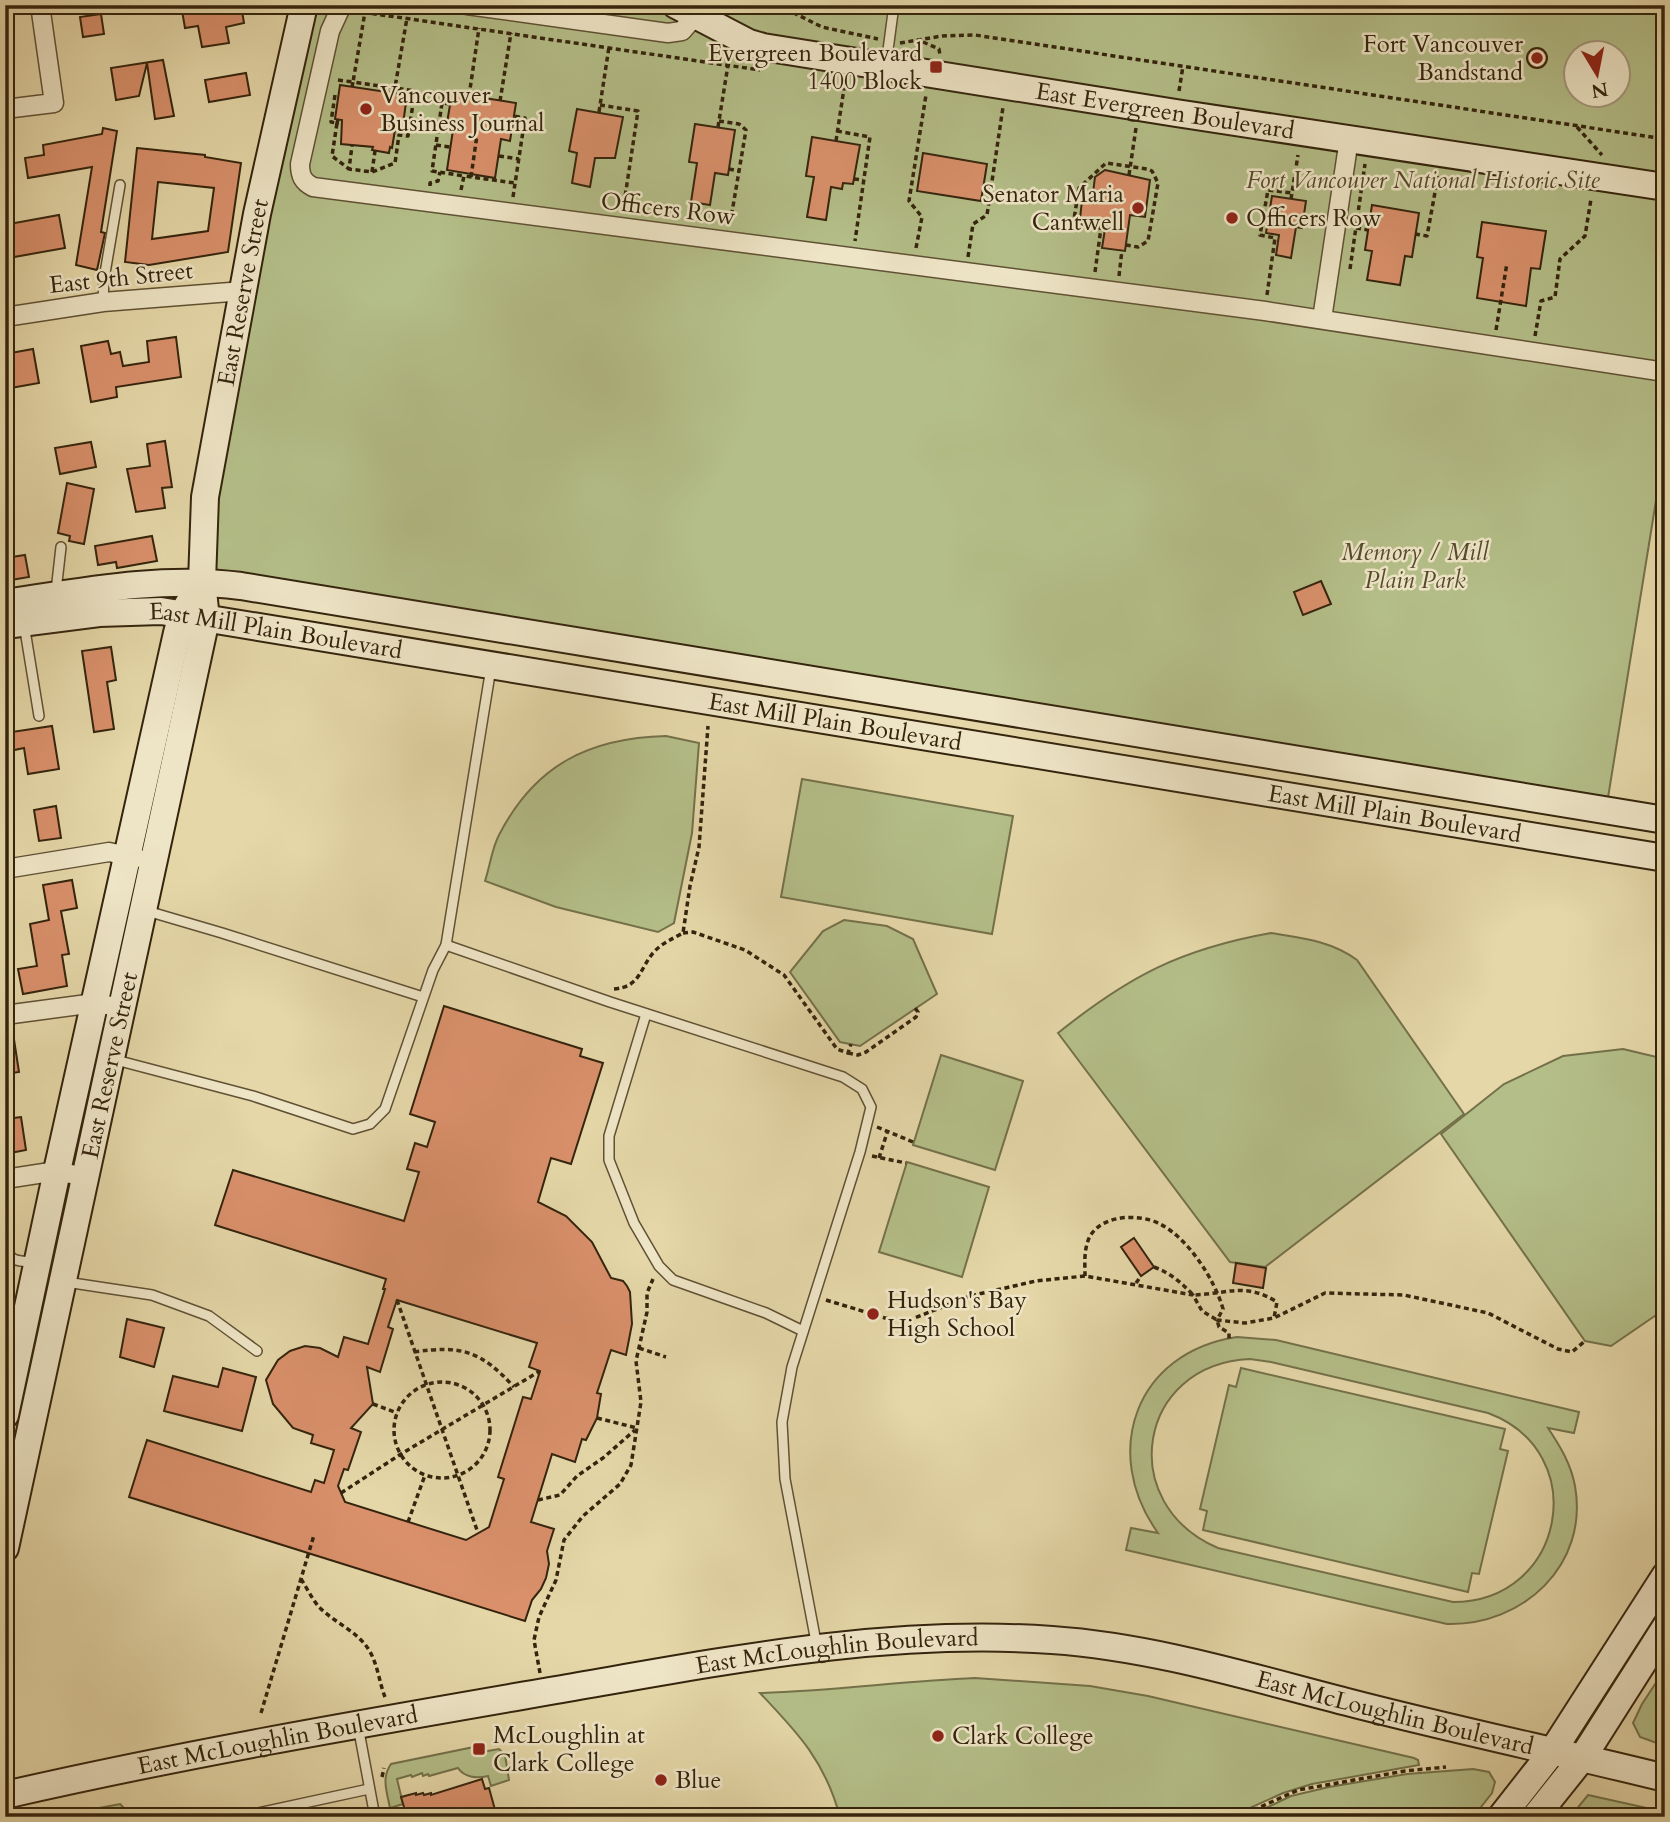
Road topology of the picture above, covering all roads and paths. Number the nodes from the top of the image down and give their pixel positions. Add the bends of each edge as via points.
1 (40, 5) edge
2 (304, 5) edge
3 (342, 5) edge
4 (467, 5) edge
5 (778, 5) edge
6 (894, 5) edge
7 (685, 11) edge
8 (365, 12) dead end
9 (407, 18) dead end
10 (479, 29) dead end
11 (511, 33) dead end
12 (609, 47) dead end
13 (887, 54) junction
14 (728, 65) dead end
15 (845, 82) dead end
16 (353, 85) junction
17 (395, 91) junction
18 (926, 95) dead end
19 (469, 96) dead end
20 (500, 101) dead end
21 (450, 104) dead end
22 (600, 105) junction
23 (1003, 107) dead end
24 (5, 110) edge
25 (599, 112) dead end
26 (513, 116) dead end
27 (719, 121) junction
28 (1576, 126) junction
29 (718, 127) dead end
30 (1136, 128) dead end
31 (838, 131) junction
32 (477, 135) dead end
33 (1349, 139) junction
34 (1665, 139) edge
35 (836, 141) dead end
36 (352, 145) dead end
37 (436, 145) junction
38 (450, 147) dead end
39 (375, 151) dead end
40 (1298, 155) dead end
41 (499, 156) dead end
42 (1604, 157) dead end
43 (519, 159) junction
44 (1365, 164) dead end
45 (1130, 167) junction
46 (349, 169) junction
47 (729, 169) dead end
48 (739, 170) junction
49 (372, 172) junction
50 (1129, 175) dead end
51 (464, 176) junction
52 (1438, 176) dead end
53 (471, 177) junction
54 (854, 179) dead end
55 (863, 180) junction
56 (515, 183) junction
57 (120, 185) dead end
58 (984, 185) dead end
59 (991, 186) junction
60 (1665, 187) edge
61 (1591, 199) dead end
62 (459, 206) junction
63 (510, 213) junction
64 (620, 227) junction
65 (1356, 228) junction
66 (1368, 230) dead end
67 (1415, 234) dead end
68 (727, 241) junction
69 (1126, 245) dead end
70 (1122, 250) dead end
71 (852, 258) junction
72 (1507, 263) dead end
73 (914, 266) junction
74 (1350, 269) dead end
75 (966, 273) junction
76 (1092, 289) junction
77 (243, 291) junction
78 (1116, 292) junction
79 (103, 302) junction
80 (1265, 312) junction
81 (5, 317) edge
82 (1322, 319) junction
83 (1493, 346) junction
84 (1533, 352) junction
85 (1665, 372) edge
86 (61, 547) dead end
87 (202, 582) junction
88 (56, 596) junction
89 (5, 603) edge
90 (194, 617) junction
91 (14, 624) edge
92 (491, 666) junction
93 (38, 716) dead end
94 (708, 726) dead end
95 (1665, 820) edge
96 (128, 856) junction
97 (1665, 858) edge
98 (154, 862) junction
99 (5, 869) edge
100 (144, 911) junction
101 (683, 933) junction
102 (446, 945) junction
103 (423, 997) junction
104 (610, 1002) junction
105 (95, 1003) junction
106 (123, 1008) junction
107 (915, 1008) dead end
108 (646, 1014) junction
109 (5, 1015) edge
110 (850, 1044) dead end
111 (848, 1053) junction
112 (110, 1059) junction
113 (869, 1123) junction
114 (887, 1133) junction
115 (914, 1142) dead end
116 (860, 1152) junction
117 (879, 1158) junction
118 (906, 1163) dead end
119 (57, 1171) junction
120 (85, 1177) junction
121 (5, 1179) edge
122 (5, 1239) edge
123 (39, 1262) junction
124 (659, 1266) junction
125 (1154, 1267) dead end
126 (1085, 1276) junction
127 (1141, 1276) dead end
128 (64, 1281) junction
129 (1136, 1283) junction
130 (1219, 1294) junction
131 (1193, 1295) junction
132 (814, 1297) junction
133 (397, 1300) dead end
134 (1274, 1318) junction
135 (1217, 1320) junction
136 (803, 1331) junction
137 (1229, 1339) dead end
138 (1585, 1341) dead end
139 (639, 1348) junction
140 (257, 1350) dead end
141 (414, 1352) junction
142 (666, 1357) dead end
143 (11, 1366) edge
144 (540, 1371) dead end
145 (425, 1385) junction
146 (514, 1387) junction
147 (373, 1404) dead end
148 (483, 1406) junction
149 (397, 1413) junction
150 (5, 1415) edge
151 (597, 1418) dead end
152 (637, 1428) junction
153 (442, 1430) junction
154 (401, 1454) junction
155 (425, 1475) junction
156 (459, 1476) junction
157 (341, 1493) dead end
158 (538, 1500) dead end
159 (408, 1522) dead end
160 (478, 1533) dead end
161 (314, 1535) dead end
162 (5, 1548) edge
163 (1665, 1576) edge
164 (301, 1578) junction
165 (1665, 1628) edge
166 (817, 1649) junction
167 (543, 1692) junction
168 (388, 1706) dead end
169 (261, 1713) dead end
170 (357, 1724) junction
171 (1552, 1752) junction
172 (1583, 1757) junction
173 (1446, 1767) dead end
174 (1665, 1778) edge
175 (369, 1789) junction
176 (5, 1795) edge
177 (240, 1817) edge
178 (375, 1817) edge
179 (1238, 1817) edge
180 (1501, 1817) edge
181 (1535, 1817) edge

1 - 24 street via 54,103
2 - 77 street, East Reserve Street
3 - 62 street, Officers Row via 330,31 301,175 313,187
4 - 7 street via 668,33 682,31
5 - 13 path
6 - 13 lane
7 - 13 street, East Evergreen Boulevard via 763,47
8 - 16 path
9 - 17 path
10 - 19 path
11 - 20 path
12 - 22 path
13 - 28 path via 907,43 975,35
13 - 33 street, East Evergreen Boulevard
14 - 27 path
15 - 31 path
16 - 17 path
16 - 46 path via 338,80 331,122 339,122 332,156
17 - 49 path via 415,91 408,136 398,133 395,163
18 - 73 path via 909,201 922,217
21 - 37 path via 442,103
22 - 25 path
22 - 64 path via 638,111
23 - 59 path
26 - 43 path via 524,118
27 - 29 path
27 - 48 path via 746,130
28 - 34 path
28 - 42 path
30 - 45 path
31 - 35 path
31 - 55 path via 870,136
32 - 53 path
33 - 60 street, East Evergreen Boulevard
33 - 82 street
36 - 46 path
37 - 38 path
37 - 51 path via 432,171
39 - 49 path
40 - 80 path via 1292,196 1268,190 1261,235 1275,238
41 - 43 path
43 - 56 path
44 - 65 path
45 - 50 path
45 - 69 path via 1152,171 1158,183 1148,241 1138,247
45 - 76 path via 1106,163 1079,188 1074,219 1101,228
46 - 49 path
47 - 48 path
48 - 68 path
51 - 53 path
51 - 62 path
52 - 67 path via 1427,236
53 - 56 path
54 - 55 path
55 - 71 path
56 - 63 path
57 - 79 lane
58 - 59 path
59 - 75 path via 987,215 973,224
61 - 84 path via 1585,236 1560,259 1555,297 1541,301
62 - 63 street, Officers Row
63 - 64 street, Officers Row
64 - 68 street, Officers Row
65 - 66 path
65 - 74 path
68 - 71 street, Officers Row
70 - 78 path
71 - 73 street, Officers Row
72 - 83 path
73 - 75 street, Officers Row
75 - 76 street, Officers Row
76 - 78 street, Officers Row
77 - 79 street, East 9th Street
77 - 87 street, East Reserve Street via 205,497
78 - 80 street, Officers Row
79 - 81 street, East 9th Street
80 - 82 street, Officers Row
82 - 83 street, Officers Row
83 - 84 street, Officers Row
84 - 85 street, Officers Row
86 - 88 lane
87 - 88 street, East Mill Plain Boulevard via 142,583
87 - 90 street, East Reserve Street
87 - 95 street, East Mill Plain Boulevard
88 - 89 street, East Mill Plain Boulevard
90 - 91 street, East Mill Plain Boulevard via 119,611
90 - 92 street, East Mill Plain Boulevard
90 - 96 street, East Reserve Street
90 - 98 street, East Reserve Street
91 - 93 lane
92 - 97 street, East Mill Plain Boulevard
92 - 102 lane
94 - 101 path via 699,847
96 - 98 street
96 - 99 street via 109,852
96 - 105 street, East Reserve Street
98 - 100 street, East Reserve Street
100 - 103 lane
100 - 106 street, East Reserve Street
101 - 104 path via 651,954 641,974 625,988 614,989
101 - 111 path via 745,950 784,975 837,1049
102 - 103 lane
102 - 104 lane
103 - 112 lane via 384,1109 370,1124 353,1129 253,1096
104 - 108 lane
105 - 106 street
105 - 109 street
105 - 119 street, East Reserve Street
106 - 112 street, East Reserve Street
107 - 111 path via 915,1017 866,1052
108 - 113 lane via 843,1077 862,1089 872,1107
108 - 124 lane via 609,1136 609,1160 634,1223
110 - 111 path
112 - 120 street, East Reserve Street
113 - 114 path
113 - 116 lane
114 - 115 path
114 - 117 path
116 - 117 path
116 - 132 lane
117 - 118 path
119 - 120 street
119 - 121 street
119 - 123 street, East Reserve Street
120 - 128 street, East Reserve Street
122 - 123 lane via 15,1261
123 - 143 street, East Reserve Street
124 - 136 lane via 673,1280
124 - 139 path via 647,1293
125 - 131 path via 1167,1272
126 - 129 path
126 - 130 path via 1087,1243 1095,1228 1107,1221 1136,1218 1160,1224 1185,1243
126 - 132 path via 970,1296 907,1321
127 - 129 path
128 - 140 lane via 152,1296 209,1316
128 - 162 street, East Reserve Street
129 - 131 path
130 - 131 path
130 - 134 path via 1235,1288 1263,1293 1276,1301
130 - 135 path via 1223,1309
131 - 135 path via 1202,1311
132 - 136 lane
133 - 141 path
134 - 135 path via 1245,1323
134 - 138 path via 1325,1293 1405,1295 1488,1313 1558,1349 1572,1352
135 - 137 path
136 - 166 lane via 782,1422 785,1479
139 - 142 path
139 - 152 path
141 - 145 path
141 - 146 path via 442,1348 470,1353 495,1366
143 - 150 street, East Reserve Street
144 - 146 path
145 - 148 path via 444,1382 462,1386
145 - 149 path via 409,1395
145 - 153 path
146 - 148 path
147 - 149 path
148 - 153 path
148 - 156 path via 491,1432 486,1450
149 - 154 path via 394,1429
151 - 152 path
152 - 158 path via 560,1495
152 - 167 path via 631,1465 620,1484 583,1516 564,1540 556,1580 534,1640
153 - 154 path
153 - 156 path
154 - 155 path
154 - 157 path
155 - 156 path via 441,1479
155 - 159 path
156 - 160 path
161 - 164 path
163 - 171 street
164 - 168 path via 319,1606 369,1649
164 - 169 path
165 - 172 street
166 - 167 street, East McLoughlin Boulevard
166 - 171 street, East McLoughlin Boulevard via 959,1636 1122,1647
167 - 170 street, East McLoughlin Boulevard
170 - 175 lane
170 - 176 street, East McLoughlin Boulevard via 199,1752
171 - 172 street, East McLoughlin Boulevard
171 - 180 street
172 - 174 street, East McLoughlin Boulevard
172 - 181 street
173 - 179 path via 1298,1790
175 - 177 lane
175 - 178 lane

